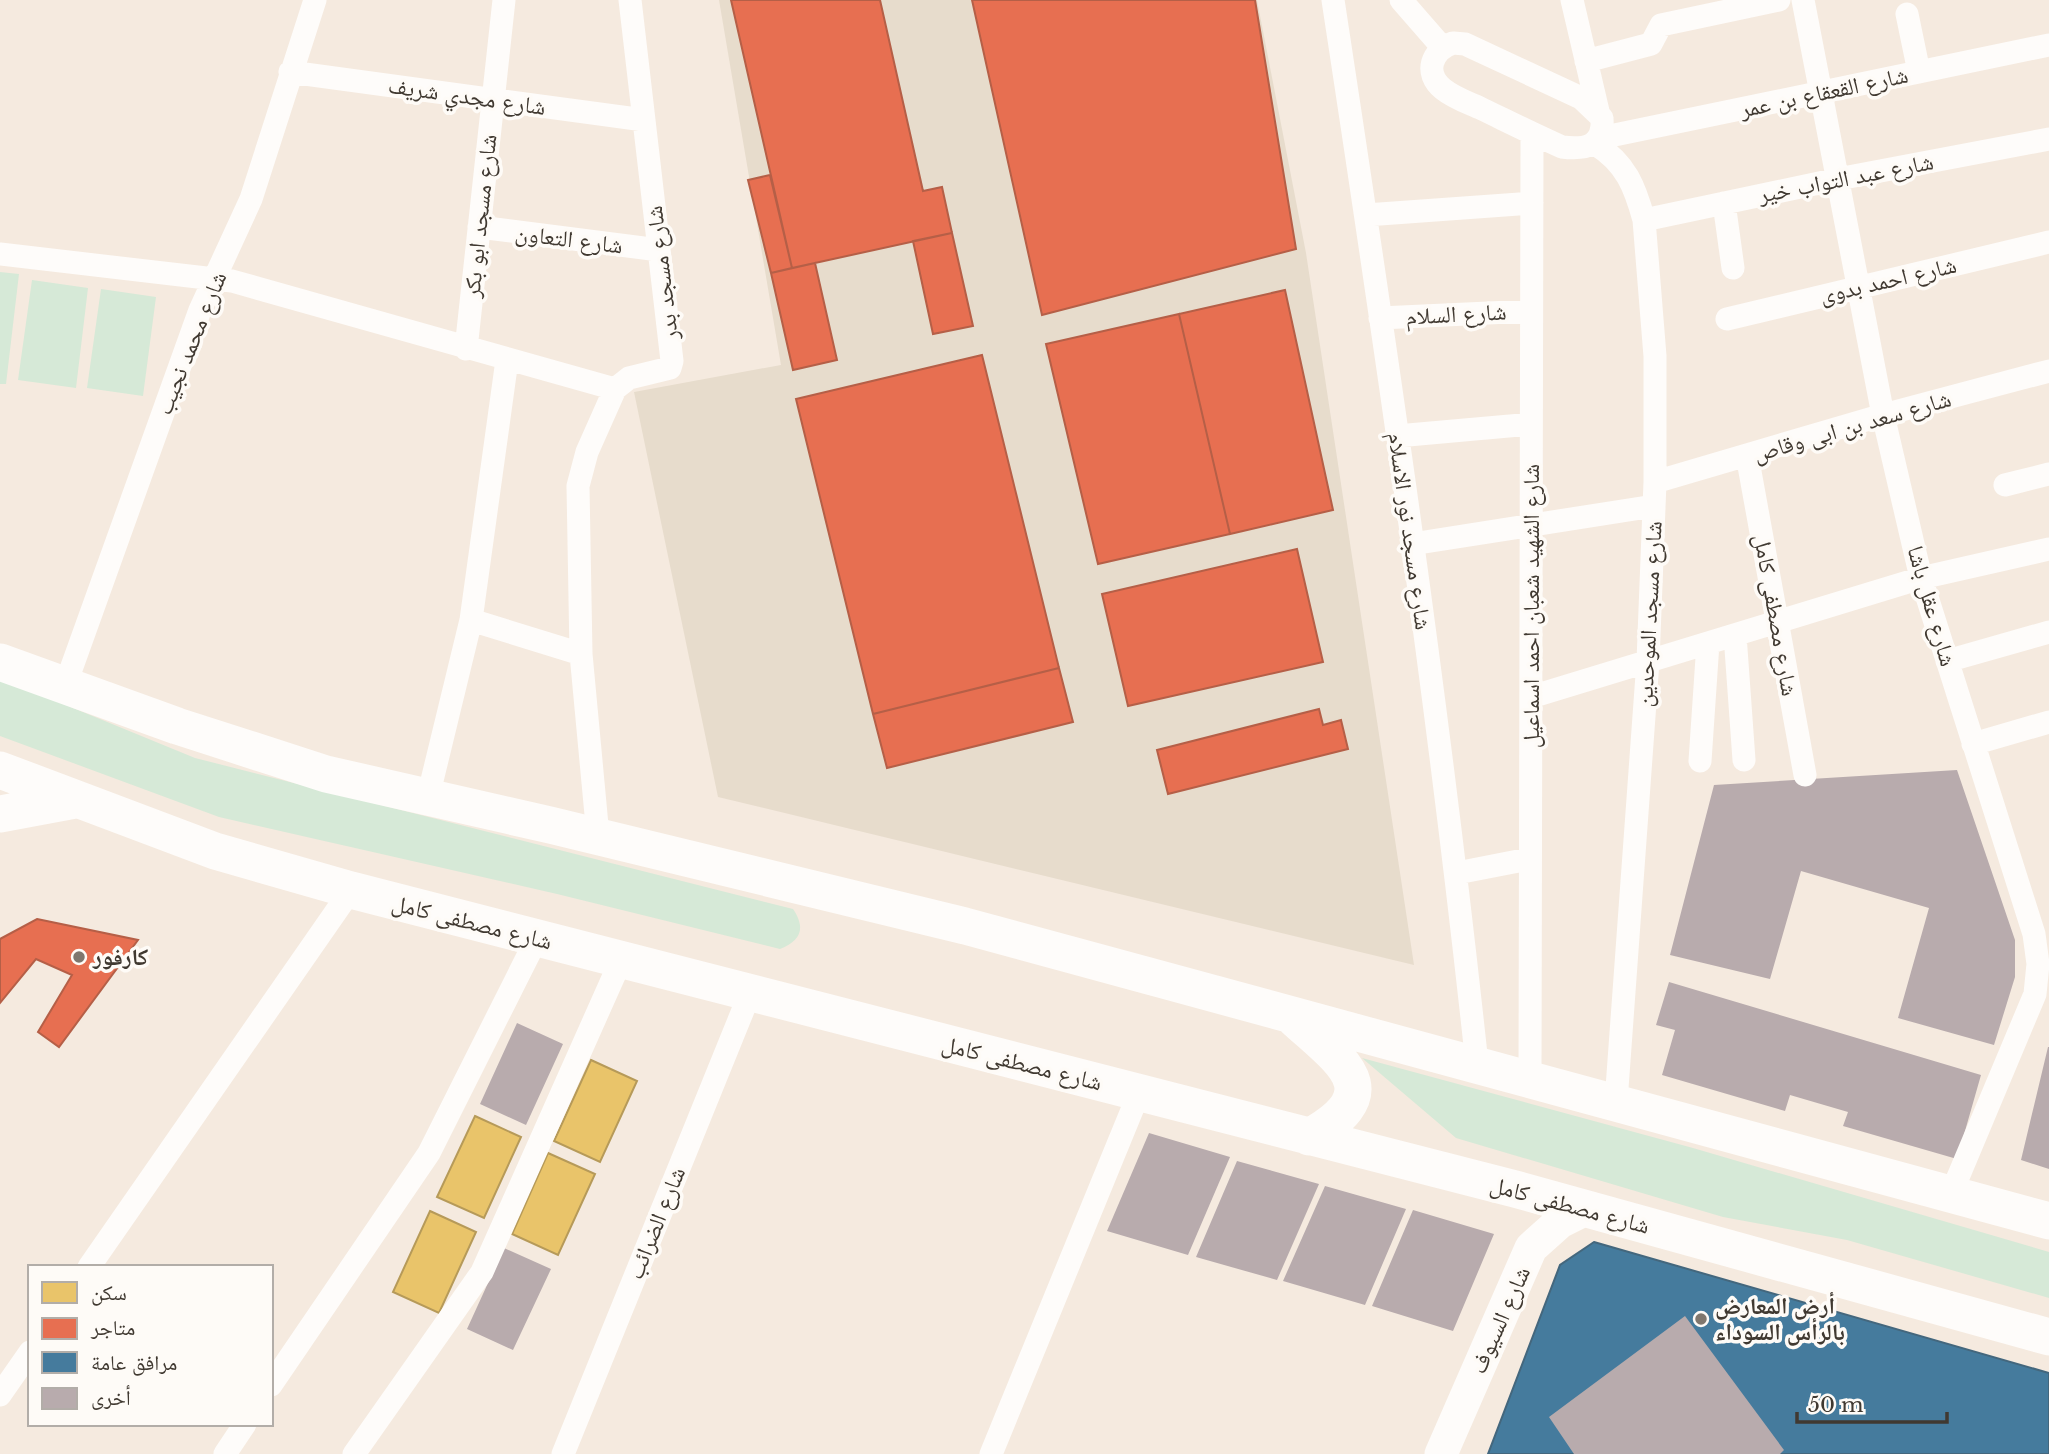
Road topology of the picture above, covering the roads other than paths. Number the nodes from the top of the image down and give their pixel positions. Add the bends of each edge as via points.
1 (315, 0) edge
2 (504, 0) edge
3 (630, 0) edge
4 (1333, 0) edge
5 (1572, 0) edge
6 (1779, 0) edge
7 (1803, 0) edge
8 (1405, 2) edge
9 (1907, 14) dead end
10 (2049, 45) edge
11 (1442, 47) junction
12 (1586, 61) junction
13 (290, 72) junction
14 (1919, 72) junction
15 (1822, 93) junction
16 (493, 100) junction
17 (1598, 111) junction
18 (644, 120) junction
19 (1532, 134) junction
20 (2049, 139) edge
21 (1598, 141) junction
22 (1838, 178) junction
23 (1532, 203) junction
24 (1724, 203) junction
25 (1366, 215) junction
26 (1644, 220) junction
27 (479, 227) junction
28 (2049, 242) edge
29 (659, 250) junction
30 (0, 254) edge
31 (1733, 268) dead end
32 (214, 278) junction
33 (1858, 286) junction
34 (1531, 311) junction
35 (1380, 318) junction
36 (1727, 319) dead end
37 (466, 349) junction
38 (507, 360) junction
39 (2049, 371) edge
40 (615, 389) junction
41 (1883, 415) junction
42 (1531, 424) junction
43 (1397, 436) junction
44 (1747, 455) junction
45 (2049, 474) edge
46 (1656, 482) junction
47 (2005, 485) dead end
48 (1654, 506) junction
49 (1531, 526) junction
50 (1412, 544) junction
51 (2049, 549) edge
52 (1921, 578) junction
53 (471, 620) junction
54 (1777, 622) junction
55 (2049, 632) edge
56 (1735, 635) junction
57 (1708, 643) junction
58 (581, 654) junction
59 (1648, 661) junction
60 (1947, 661) junction
61 (0, 662) edge
62 (65, 686) junction
63 (1531, 697) junction
64 (2049, 722) edge
65 (1973, 744) junction
66 (1744, 760) dead end
67 (1700, 761) dead end
68 (0, 770) edge
69 (1805, 775) dead end
70 (428, 797) junction
71 (79, 800) junction
72 (0, 814) edge
73 (598, 836) junction
74 (1529, 859) junction
75 (1457, 873) junction
76 (351, 890) junction
77 (537, 938) junction
78 (621, 960) junction
79 (750, 993) junction
80 (1291, 1014) junction
81 (1476, 1064) junction
82 (1531, 1079) junction
83 (1139, 1093) junction
84 (1616, 1102) junction
85 (1309, 1137) junction
86 (1951, 1194) junction
87 (1586, 1209) junction
88 (2049, 1221) edge
89 (90, 1265) edge
90 (2049, 1337) edge
91 (28, 1356) edge
92 (273, 1382) edge
93 (0, 1395) edge
94 (244, 1426) edge
95 (225, 1454) edge
96 (354, 1454) edge
97 (563, 1454) edge
98 (991, 1454) edge
99 (1441, 1454) edge

1 - 13 street, شارع محمد نجيب
2 - 16 street, شارع مسجد ابو بكر
3 - 18 street, شارع مسجد بدر
4 - 25 street, شارع مسجد نور الاسلام
5 - 12 street
6 - 12 street via 1661,25 1651,44
7 - 15 street, شارع عقل باشا
8 - 11 street
9 - 14 street
10 - 14 street, شارع القعقاع بن عمر
11 - 17 street via 1465,44 1581,98
11 - 19 street, شارع القعقاع بن عمر via 1431,67 1441,88
12 - 17 street
13 - 16 street, شارع مجدي شريف
13 - 32 street, شارع محمد نجيب via 251,199
14 - 15 street, شارع القعقاع بن عمر
15 - 21 street, شارع القعقاع بن عمر
15 - 22 street, شارع عقل باشا
16 - 18 street, شارع مجدي شريف
16 - 27 street, شارع مسجد ابو بكر
17 - 21 street via 1603,129
18 - 29 street, شارع مسجد بدر
19 - 21 street, شارع القعقاع بن عمر via 1579,149
19 - 23 street, شارع الشهيد شعبان احمد اسماعيل
20 - 22 street, شارع عبد التواب خير
21 - 26 street, شارع مسجد الموحدين via 1632,180
22 - 24 street, شارع عبد التواب خير
22 - 33 street, شارع عقل باشا
23 - 25 street
23 - 34 street, شارع الشهيد شعبان احمد اسماعيل
24 - 26 street, شارع عبد التواب خير
24 - 31 street
25 - 35 street, شارع مسجد نور الاسلام
26 - 46 street, شارع مسجد الموحدين via 1656,356
27 - 29 street, شارع التعاون
27 - 37 street, شارع مسجد ابو بكر
28 - 33 street, شارع احمد بدوى
29 - 40 street, شارع مسجد بدر via 671,366 629,378
30 - 32 street
32 - 37 street
32 - 62 street, شارع محمد نجيب
33 - 36 street, شارع احمد بدوى
33 - 41 street, شارع عقل باشا
34 - 35 street, شارع السلام
34 - 42 street, شارع الشهيد شعبان احمد اسماعيل
35 - 43 street, شارع مسجد نور الاسلام
37 - 38 street
38 - 40 street
38 - 53 street
39 - 41 street, شارع سعد بن ابى وقاص
40 - 58 street via 587,452 578,486
41 - 44 street, شارع سعد بن ابى وقاص
41 - 52 street, شارع عقل باشا
42 - 43 street
42 - 49 street, شارع الشهيد شعبان احمد اسماعيل
43 - 50 street, شارع مسجد نور الاسلام
44 - 46 street, شارع سعد بن ابى وقاص
44 - 54 street, شارع مصطفى كامل
45 - 47 street
46 - 48 street, شارع مسجد الموحدين
48 - 49 street
48 - 59 street, شارع مسجد الموحدين
49 - 50 street
49 - 63 street, شارع الشهيد شعبان احمد اسماعيل
50 - 75 street, شارع مسجد نور الاسلام
51 - 52 street
52 - 54 street
52 - 60 street, شارع عقل باشا
53 - 58 street
53 - 70 street
54 - 56 street
54 - 69 street, شارع مصطفى كامل
55 - 60 street
56 - 57 street
56 - 66 street
57 - 59 street
57 - 67 street
58 - 73 street
59 - 63 street
59 - 84 street, شارع مسجد الموحدين
60 - 65 street, شارع عقل باشا
61 - 62 main road
62 - 70 main road via 326,774
63 - 74 street, شارع الشهيد شعبان احمد اسماعيل
64 - 65 street
65 - 86 street, شارع عقل باشا via 2027,907 2038,964 2035,994
68 - 71 main road, شارع مصطفى كامل
70 - 73 main road
71 - 72 main road
71 - 76 main road, شارع مصطفى كامل via 215,851
73 - 80 main road via 965,926
74 - 75 street
74 - 82 street, شارع الشهيد شعبان احمد اسماعيل
75 - 81 street, شارع مسجد نور الاسلام
76 - 77 main road, شارع مصطفى كامل
76 - 89 street
77 - 78 main road, شارع مصطفى كامل
77 - 92 street via 429,1153
78 - 79 main road, شارع مصطفى كامل
78 - 96 street via 482,1272
79 - 83 main road, شارع مصطفى كامل
79 - 97 street, شارع الضرائب
80 - 81 main road
80 - 85 main road via 1343,1063 1353,1086 1344,1115
81 - 82 main road
82 - 84 main road
83 - 85 main road, شارع مصطفى كامل
83 - 98 street
84 - 86 main road
85 - 87 main road, شارع مصطفى كامل
86 - 88 main road
87 - 90 main road, شارع مصطفى كامل
87 - 99 main road, شارع السيوف via 1560,1223 1531,1248
91 - 93 street
94 - 95 street

